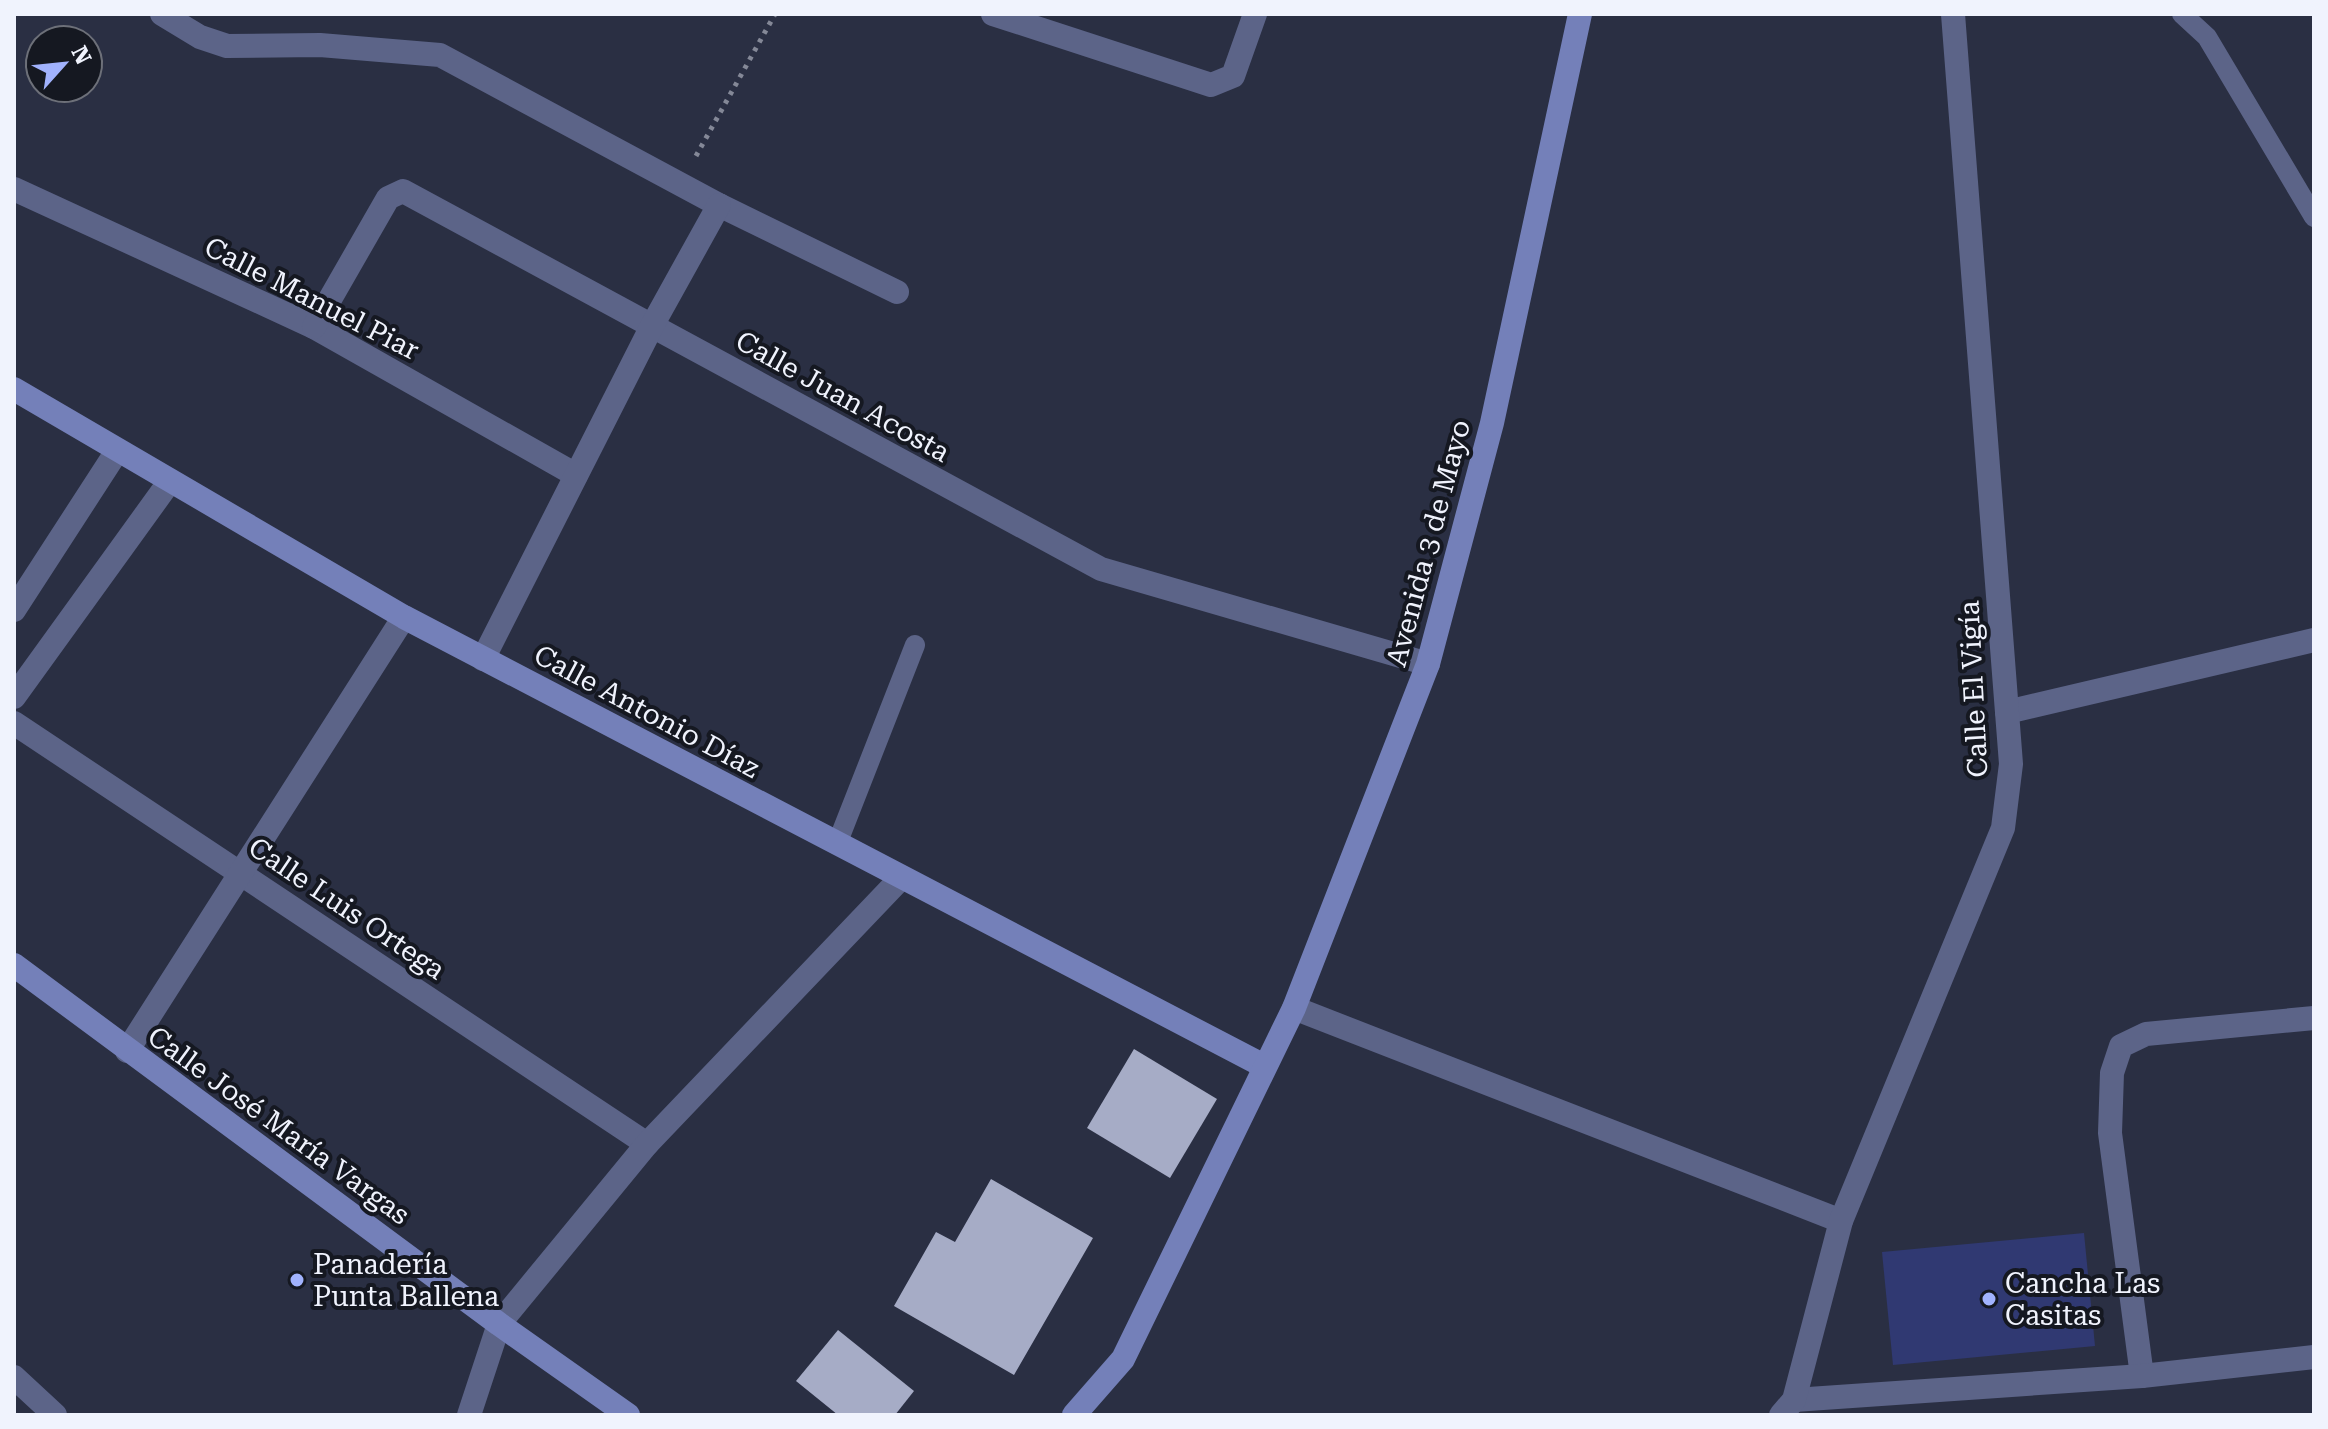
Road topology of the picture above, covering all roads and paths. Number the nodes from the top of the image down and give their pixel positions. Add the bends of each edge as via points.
1 (162, 14) edge
2 (775, 14) edge
3 (993, 14) edge
4 (1255, 14) edge
5 (1580, 14) edge
6 (1953, 14) edge
7 (2182, 14) edge
8 (680, 185) junction
9 (14, 189) edge
10 (719, 205) junction
11 (2314, 217) edge
12 (897, 292) dead end
13 (653, 324) junction
14 (314, 327) junction
15 (14, 389) edge
16 (117, 451) junction
17 (576, 475) junction
18 (170, 481) junction
19 (24, 574) edge
20 (14, 610) edge
21 (404, 617) junction
22 (2314, 640) edge
23 (915, 645) dead end
24 (483, 659) junction
25 (1428, 664) junction
26 (14, 697) edge
27 (2007, 712) junction
28 (14, 723) edge
29 (837, 844) junction
30 (240, 873) junction
31 (901, 878) junction
32 (14, 965) edge
33 (1294, 1008) junction
34 (2314, 1018) edge
35 (127, 1051) junction
36 (1264, 1066) junction
37 (647, 1144) junction
38 (1841, 1221) junction
39 (499, 1324) junction
40 (2314, 1357) edge
41 (2142, 1376) junction
42 (14, 1377) edge
43 (1788, 1407) edge
44 (55, 1415) edge
45 (469, 1415) edge
46 (628, 1415) edge
47 (1074, 1415) edge

1 - 8 street via 227,46 320,45 440,55
2 - 8 path
3 - 4 street via 1211,85 1233,76
5 - 25 street, Avenida 3 de Mayo via 1492,423
6 - 27 street, Calle El Vigía
7 - 11 lane via 2207,37
8 - 10 street
9 - 14 street, Calle Manuel Piar
10 - 12 street
10 - 13 street
13 - 14 street, Calle Juan Acosta via 403,191 388,198
13 - 17 street
13 - 25 street, Calle Juan Acosta via 1101,569
14 - 17 street, Calle Manuel Piar
15 - 16 street, Calle Antonio Díaz
16 - 18 street, Calle Antonio Díaz
16 - 19 street
17 - 24 street
18 - 21 street, Calle Antonio Díaz
18 - 26 street
19 - 20 street
21 - 24 street, Calle Antonio Díaz
21 - 30 street
22 - 27 street
23 - 29 lane
24 - 29 street, Calle Antonio Díaz
25 - 33 street, Avenida 3 de Mayo
27 - 38 street, Calle El Vigía via 2011,764 2003,828
28 - 30 street, Calle Luis Ortega
29 - 31 street, Calle Antonio Díaz
30 - 35 street
30 - 37 street, Calle Luis Ortega
31 - 36 street, Calle Antonio Díaz
31 - 37 street
32 - 35 street, Calle José María Vargas
33 - 36 street, Avenida 3 de Mayo
33 - 38 street
34 - 41 street via 2146,1034 2121,1046 2112,1073 2110,1133
35 - 39 street, Calle José María Vargas
36 - 47 street, Avenida 3 de Mayo via 1123,1359
37 - 39 street
38 - 43 street, Calle El Vigía
39 - 45 street
39 - 46 street, Calle José María Vargas
40 - 41 street
41 - 43 street
42 - 44 street

